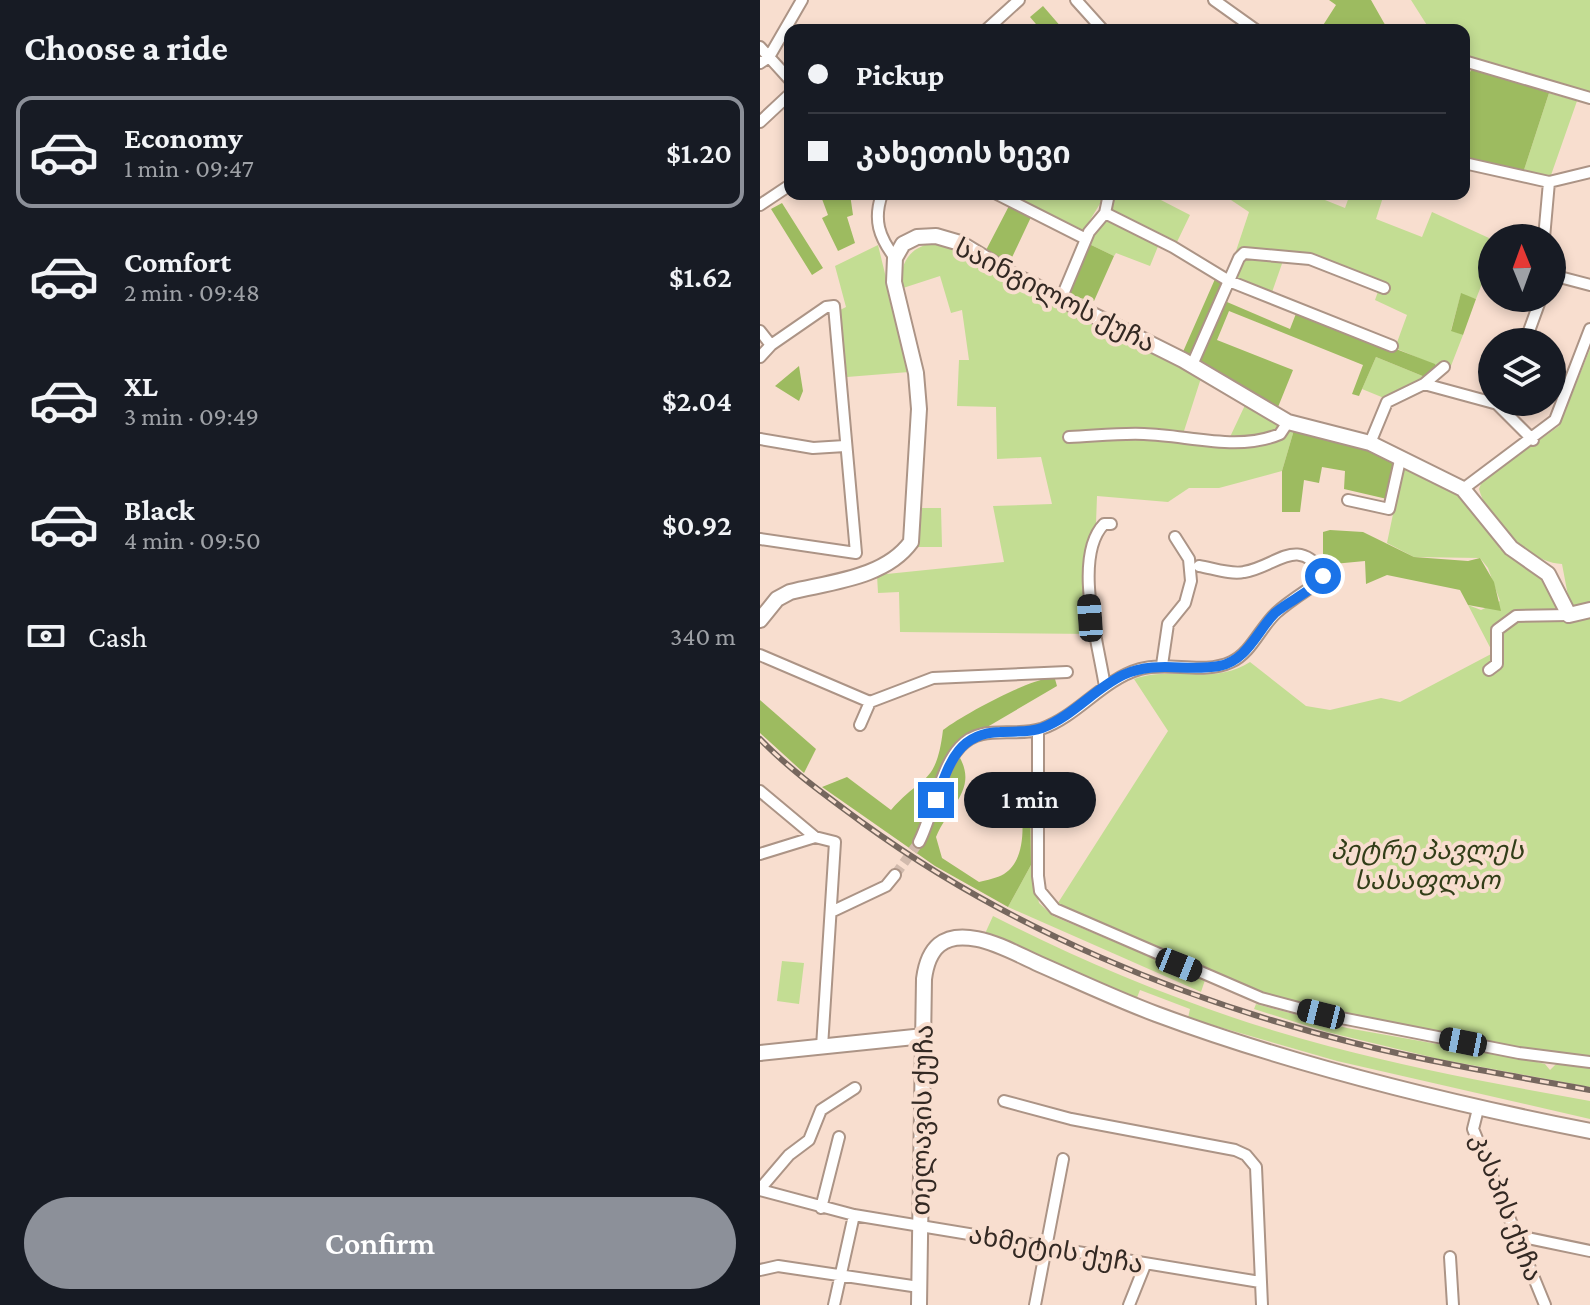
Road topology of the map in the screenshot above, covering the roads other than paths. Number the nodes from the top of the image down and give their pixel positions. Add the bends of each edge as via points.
1 (802, 0) edge
2 (1019, 0) edge
3 (1076, 0) edge
4 (1214, 0) edge
5 (787, 24) edge
6 (993, 24) edge
7 (1098, 24) edge
8 (1248, 24) edge
9 (784, 28) edge
10 (760, 47) edge
11 (764, 60) edge
12 (1470, 63) edge
13 (784, 75) edge
14 (1590, 98) edge
15 (784, 100) edge
16 (760, 122) edge
17 (1470, 164) edge
18 (1590, 172) edge
19 (1549, 182) junction
20 (784, 189) edge
21 (881, 200) edge
22 (1009, 200) edge
23 (1108, 200) edge
24 (760, 205) edge
25 (1105, 213) junction
26 (1545, 224) edge
27 (1086, 239) junction
28 (895, 258) junction
29 (1566, 279) edge
30 (1229, 281) junction
31 (1590, 285) edge
32 (1384, 288) dead end
33 (1061, 299) junction
34 (1590, 329) edge
35 (760, 331) edge
36 (771, 345) junction
37 (1392, 346) dead end
38 (760, 357) edge
39 (1192, 365) junction
40 (1444, 367) dead end
41 (1424, 384) junction
42 (1478, 399) edge
43 (1508, 416) edge
44 (1288, 422) junction
45 (1069, 437) dead end
46 (760, 439) edge
47 (1533, 440) junction
48 (1370, 443) junction
49 (845, 446) junction
50 (1400, 460) junction
51 (1463, 489) junction
52 (1348, 500) dead end
53 (1111, 524) dead end
54 (1175, 537) dead end
55 (760, 539) edge
56 (1199, 566) dead end
57 (1590, 610) edge
58 (1569, 615) junction
59 (760, 620) edge
60 (760, 655) edge
61 (1162, 665) junction
62 (1489, 670) dead end
63 (1067, 672) dead end
64 (1105, 687) junction
65 (870, 702) junction
66 (860, 725) dead end
67 (1038, 730) junction
68 (760, 791) edge
69 (815, 837) junction
70 (919, 842) tunnel mouth
71 (760, 854) edge
72 (895, 875) tunnel mouth
73 (831, 912) junction
74 (924, 1036) junction
75 (822, 1047) junction
76 (760, 1053) edge
77 (1590, 1062) edge
78 (855, 1088) dead end
79 (1004, 1101) dead end
80 (1478, 1109) junction
81 (1590, 1131) edge
82 (839, 1137) dead end
83 (1063, 1159) dead end
84 (760, 1189) edge
85 (821, 1208) junction
86 (854, 1215) junction
87 (920, 1227) junction
88 (1518, 1236) junction
89 (1047, 1248) junction
90 (1590, 1251) edge
91 (1450, 1257) dead end
92 (1145, 1265) junction
93 (760, 1270) edge
94 (839, 1275) junction
95 (1260, 1282) junction
96 (919, 1287) junction
97 (834, 1305) edge
98 (919, 1305) edge
99 (1035, 1305) edge
100 (1129, 1305) edge
101 (1262, 1305) edge
102 (1453, 1305) edge
103 (1545, 1305) edge

1 - 5 street
2 - 6 street
3 - 7 street
4 - 8 street
9 - 11 street
10 - 11 street
11 - 13 street
12 - 14 street
15 - 16 street
17 - 19 street
18 - 19 street
19 - 26 street
20 - 24 street
21 - 28 street via 881,240
22 - 27 street
23 - 25 street
25 - 27 street
25 - 30 street
27 - 33 street
28 - 33 street, საინგილოს ქუჩა via 903,244 936,236 960,243
28 - 59 street via 894,282 916,373 919,409 911,542 885,566 790,592
29 - 31 street
30 - 32 street via 1239,258 1251,251 1310,259
30 - 37 street
30 - 39 street
33 - 39 street, საინგილოს ქუჩა
34 - 47 street via 1555,420
35 - 36 street
36 - 38 street
36 - 49 street via 834,306
39 - 44 street, საინგილოს ქუჩა
40 - 41 street
41 - 42 street
41 - 48 street via 1387,402
43 - 47 street
44 - 45 street via 1280,434 1256,439
44 - 48 street, საინგილოს ქუჩა
46 - 49 street via 813,448
47 - 51 street
48 - 50 street, საინგილოს ქუჩა
49 - 55 street via 856,553
50 - 51 street, საინგილოს ქუჩა
50 - 52 street via 1389,509
51 - 58 street, საინგილოს ქუჩა via 1511,548 1548,574
53 - 64 street via 1095,535 1089,598
54 - 61 street via 1189,559 1191,581 1185,603 1168,624
56 - 61 street via 1241,573 1298,553 1324,573 1276,613 1233,662
57 - 58 street
58 - 62 street via 1509,619 1497,630 1497,664
60 - 65 street
61 - 64 street via 1125,674
63 - 65 street via 933,678
64 - 67 street
65 - 66 street
67 - 70 street via 983,733 962,744
67 - 77 street via 1038,876 1040,891 1055,909 1283,1005 1519,1053
68 - 69 street
69 - 71 street
69 - 73 street via 835,842
72 - 73 street via 886,886
73 - 75 street
74 - 75 street
74 - 80 street, თელავის ქუჩა via 927,960 941,941 976,939 1156,1014 1282,1056
74 - 87 street, თელავის ქუჩა
75 - 76 street
78 - 84 street via 821,1110 809,1140
79 - 95 street via 1246,1155 1256,1167
80 - 81 street
80 - 88 street, კასპის ქუჩა via 1473,1129
82 - 85 street
83 - 89 street
84 - 85 street, ახმეტის ქუჩა
85 - 86 street, ახმეტის ქუჩა
86 - 87 street, ახმეტის ქუჩა
86 - 94 street
87 - 89 street, ახმეტის ქუჩა
87 - 96 street, თელავის ქუჩა
88 - 90 street
88 - 103 street, კასპის ქუჩა
89 - 92 street, ახმეტის ქუჩა
89 - 99 street
91 - 102 street
92 - 95 street, ახმეტის ქუჩა
92 - 100 street
93 - 94 street via 778,1266
94 - 96 street
94 - 97 street
95 - 101 street
96 - 98 street, თელავის ქუჩა

